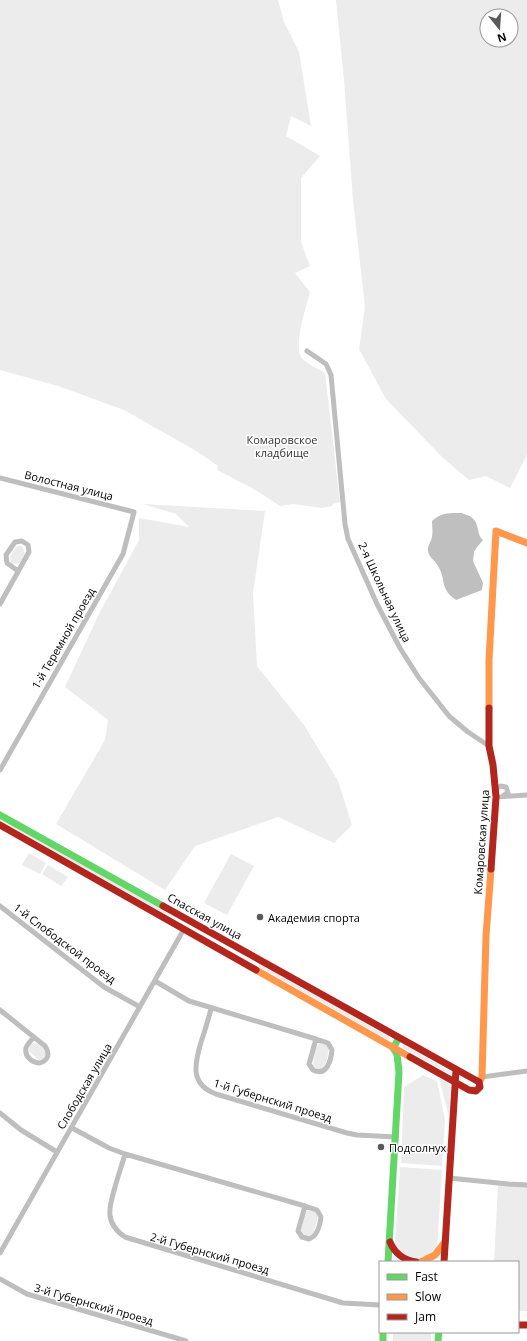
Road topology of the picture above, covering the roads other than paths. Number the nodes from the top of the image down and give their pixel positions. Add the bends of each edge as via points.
1 (307, 351) dead end
2 (0, 478) edge
3 (134, 512) joint
4 (527, 543) edge
5 (18, 571) junction
6 (0, 604) edge
7 (489, 746) junction
8 (0, 770) edge
9 (527, 795) edge
10 (498, 796) junction
11 (0, 815) edge
12 (0, 825) edge
13 (0, 906) edge
14 (184, 929) junction
15 (252, 956) junction
16 (247, 965) junction
17 (155, 981) junction
18 (140, 1007) junction
19 (211, 1009) junction
20 (0, 1010) edge
21 (34, 1037) junction
22 (399, 1038) junction
23 (316, 1039) junction
24 (393, 1048) junction
25 (456, 1070) junction
26 (527, 1070) edge
27 (480, 1079) junction
28 (456, 1083) junction
29 (0, 1113) edge
30 (72, 1128) junction
31 (396, 1137) junction
32 (57, 1152) junction
33 (125, 1154) junction
34 (449, 1178) junction
35 (527, 1185) edge
36 (305, 1206) junction
37 (389, 1240) junction
38 (446, 1241) junction
39 (0, 1253) edge
40 (388, 1261) edge
41 (410, 1261) edge
42 (424, 1261) edge
43 (444, 1261) edge
44 (0, 1279) edge
45 (379, 1305) edge
46 (186, 1341) edge

1 - 7 street, 2-я Школьная улица via 326,364 331,375 348,539 377,604 400,648 444,711
2 - 3 street, Волостная улица
3 - 8 street, 1-й Теремной проезд via 122,554
4 - 7 street, Комаровская улица via 496,531 489,660
5 - 5 street via 7,563 6,556 15,542 22,541 28,545 29,552
5 - 6 street
7 - 10 street, Комаровская улица
9 - 10 street
10 - 27 street, Комаровская улица via 486,936
11 - 15 street, Спасская улица
12 - 14 street, Спасская улица
13 - 18 street, 1-й Слободской проезд via 104,988
14 - 16 street, Спасская улица
14 - 17 street, Слободская улица
15 - 16 street
15 - 22 street, Спасская улица
16 - 24 street, Спасская улица
17 - 18 street, Слободская улица
17 - 19 street via 189,1001
18 - 30 street, Слободская улица
19 - 23 street
19 - 31 street, 1-й Губернский проезд via 195,1063 198,1080 206,1089 347,1133
20 - 21 street
21 - 21 street via 26,1052 30,1059 40,1063 47,1059 48,1052
22 - 24 street
22 - 25 street, Спасская улица
23 - 23 street via 310,1064 313,1070 320,1072 328,1065 332,1050 328,1043
24 - 28 street, Спасская улица
24 - 31 street via 397,1054 399,1072
25 - 27 street, Спасская улица
25 - 28 street
26 - 27 street
27 - 28 street, Спасская улица via 480,1087 476,1091
28 - 34 street
29 - 32 street via 21,1130
30 - 32 street, Слободская улица
30 - 33 street
31 - 37 street
32 - 39 street, Слободская улица
33 - 36 street
33 - 45 street, 2-й Губернский проезд via 109,1213 115,1230 124,1237 344,1303
34 - 35 street
34 - 38 street
36 - 36 street via 298,1231 302,1237 309,1239 315,1236 321,1217 317,1210
37 - 40 street
37 - 41 street via 399,1256
38 - 42 street via 435,1256
38 - 43 street
44 - 46 street, 3-й Губернский проезд via 27,1294

